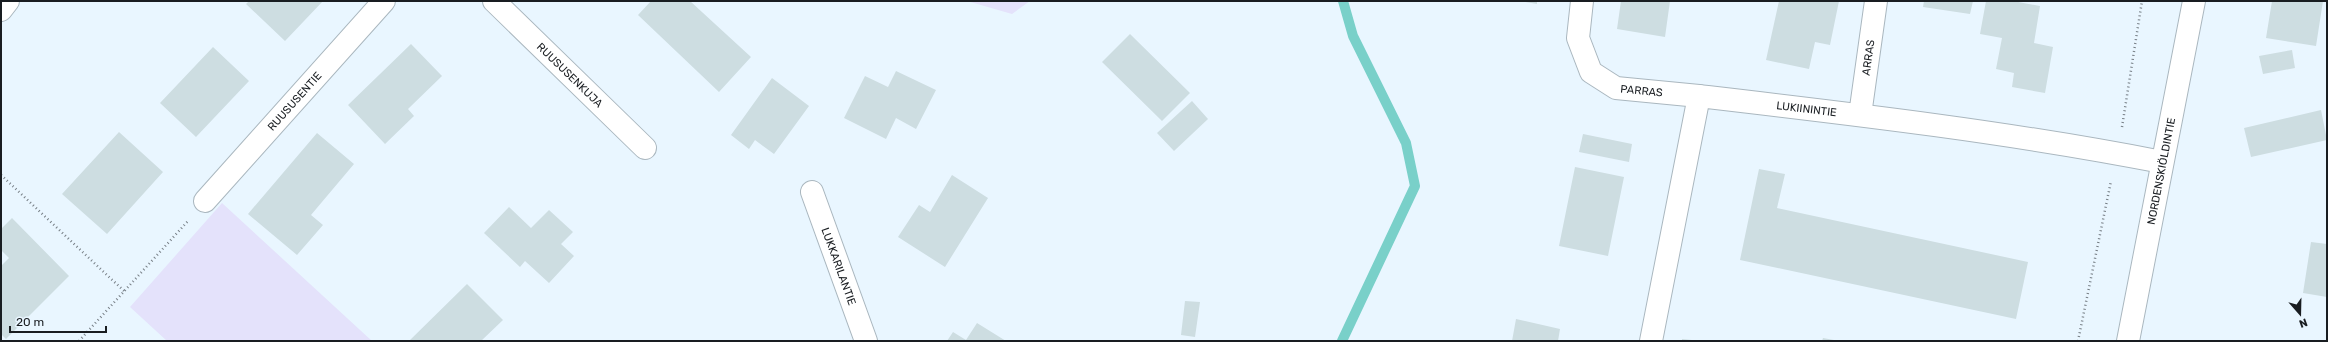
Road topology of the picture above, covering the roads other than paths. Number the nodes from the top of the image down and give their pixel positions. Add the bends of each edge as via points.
1 (8, 1) edge
2 (384, 1) edge
3 (494, 1) edge
4 (1582, 1) edge
5 (1876, 1) edge
6 (2194, 1) edge
7 (1, 10) edge
8 (1699, 96) junction
9 (1860, 115) junction
10 (645, 148) dead end
11 (2162, 162) junction
12 (812, 192) dead end
13 (205, 201) road end
14 (866, 341) edge
15 (1650, 341) edge
16 (2128, 341) edge

1 - 7 street
2 - 13 street, RUUSUSENTIE
3 - 10 street, RUUSUSENKUJA
4 - 8 street, PARRAS via 1578,38 1591,72 1616,88
5 - 9 street, ARRAS
6 - 11 street, NORDENSKIÖLDINTIE
8 - 9 street, LUKIININTIE
8 - 15 street
9 - 11 street, LUKIININTIE
11 - 16 street, NORDENSKIÖLDINTIE
12 - 14 street, LUKKARILANTIE

